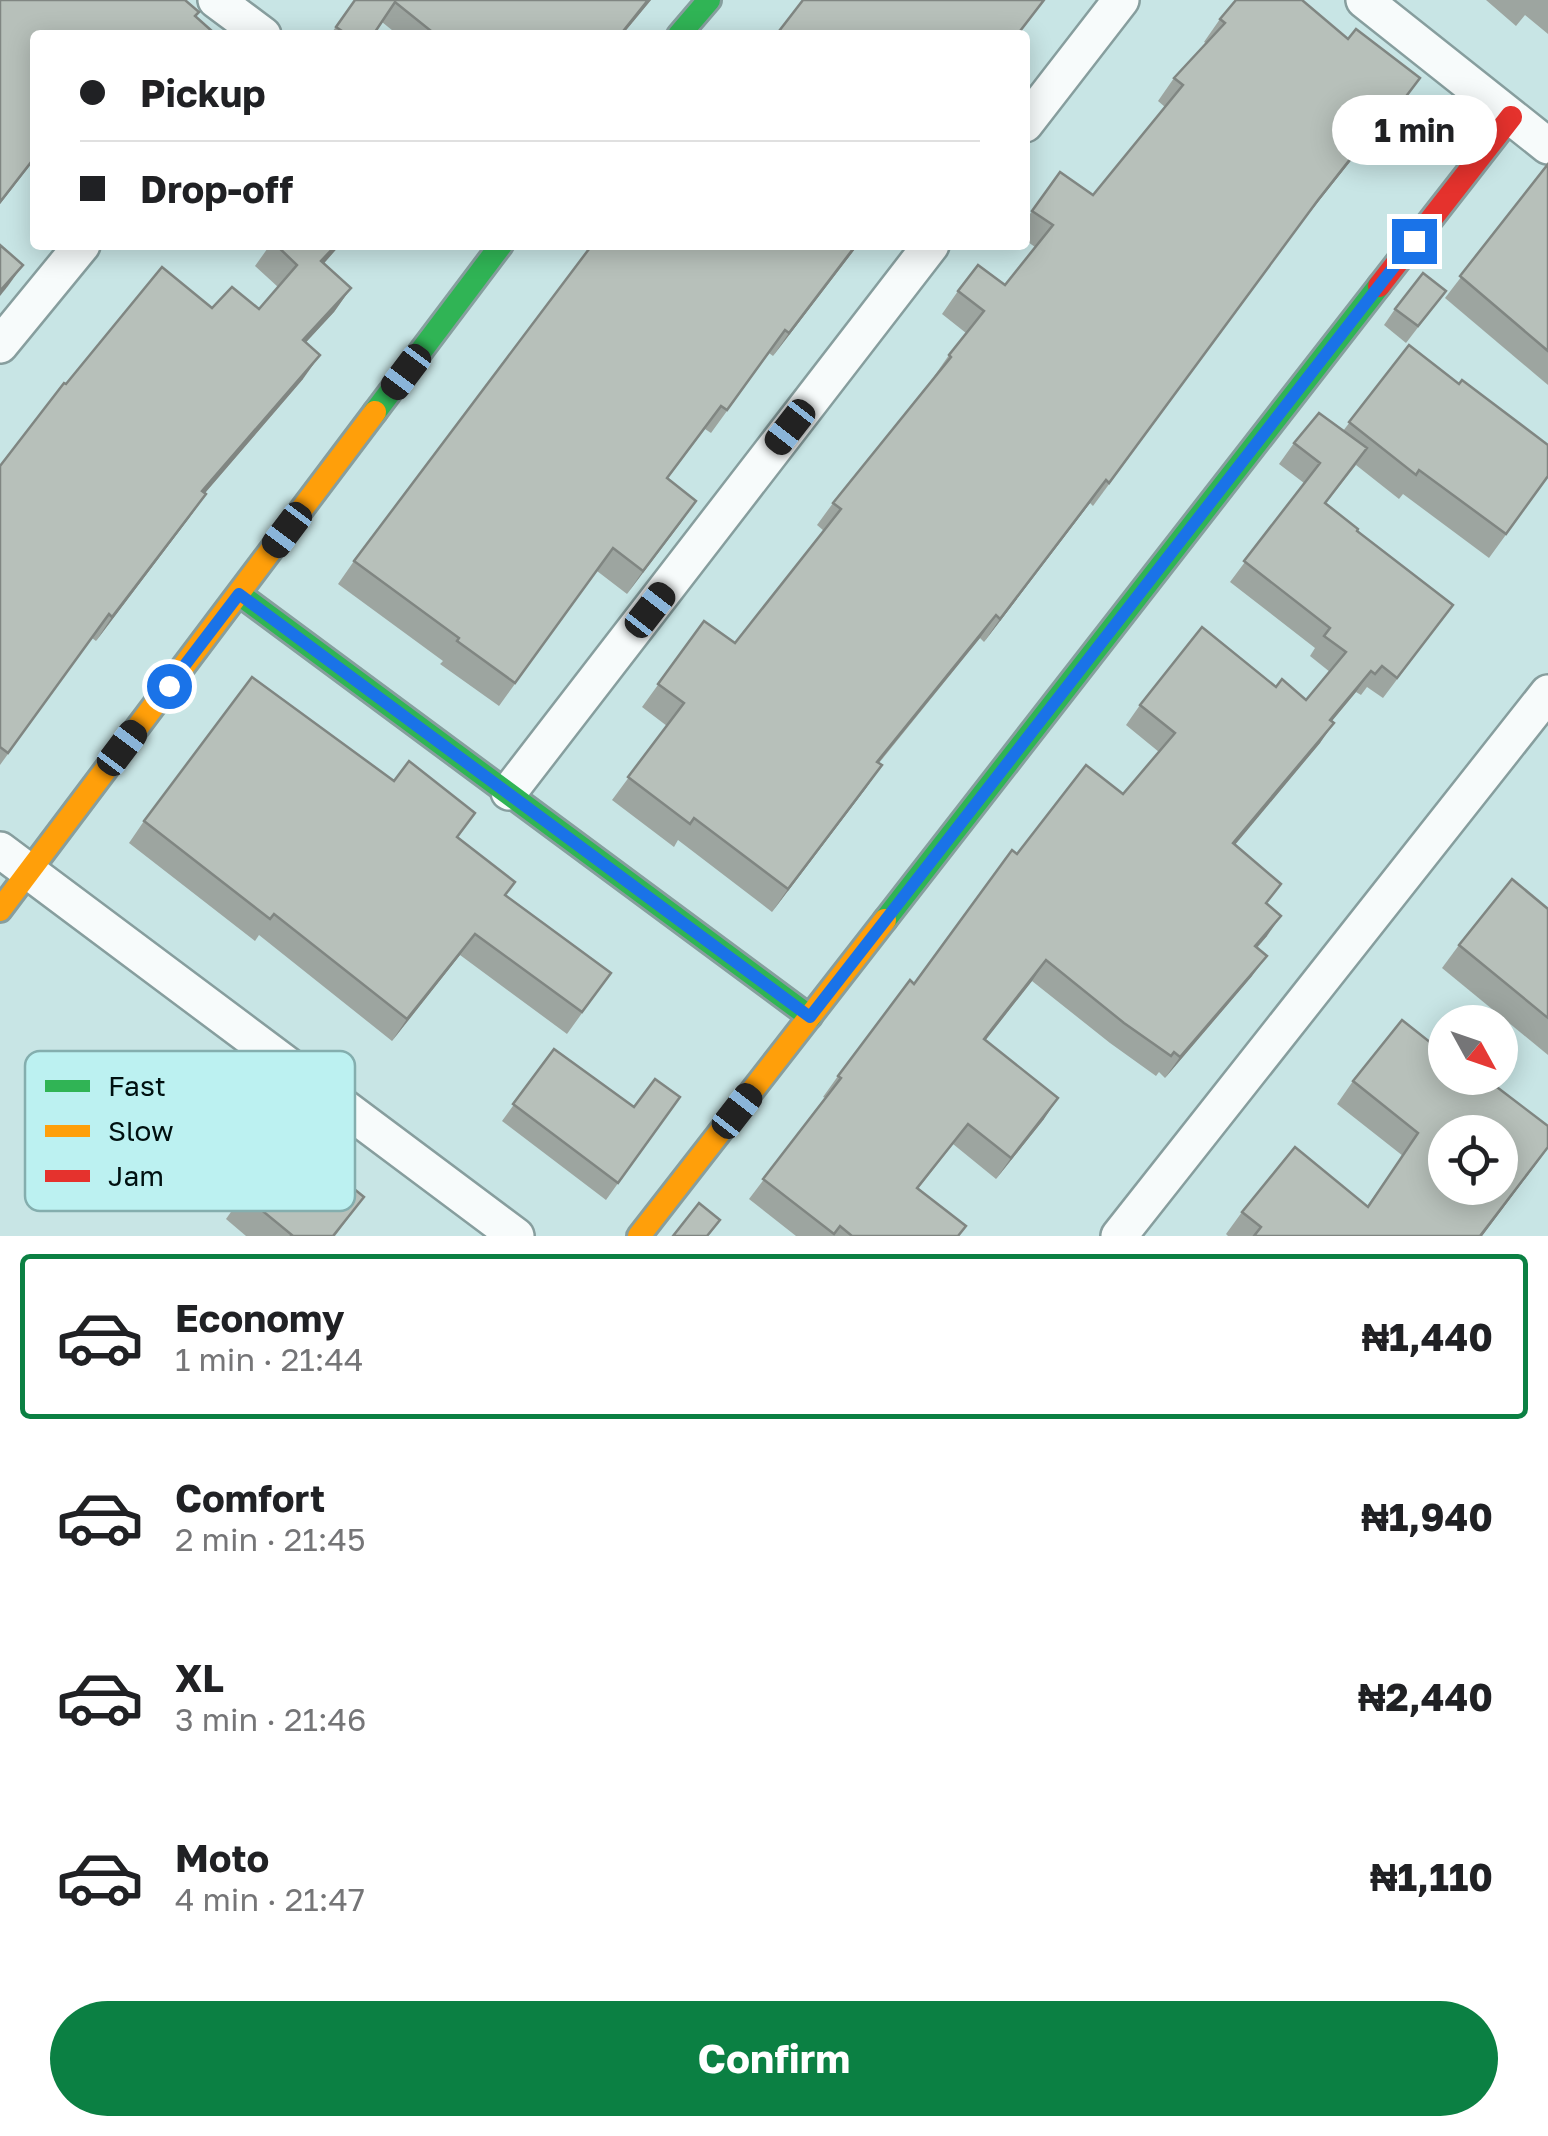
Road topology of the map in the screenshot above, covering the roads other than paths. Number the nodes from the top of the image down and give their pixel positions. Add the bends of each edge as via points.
1 (216, 0) edge
2 (709, 0) edge
3 (1121, 0) edge
4 (1364, 0) edge
5 (254, 30) edge
6 (683, 30) edge
7 (1511, 117) junction
8 (1030, 118) edge
9 (1548, 146) edge
10 (78, 250) edge
11 (497, 250) edge
12 (927, 250) edge
13 (0, 346) edge
14 (239, 594) junction
15 (1548, 694) edge
16 (509, 792) junction
17 (0, 850) edge
18 (29, 872) junction
19 (0, 910) edge
20 (810, 1017) junction
21 (268, 1051) edge
22 (355, 1116) edge
23 (516, 1236) edge
24 (640, 1236) edge
25 (1118, 1236) edge

1 - 5 street
2 - 6 street
3 - 8 street
4 - 7 street
7 - 9 street
7 - 20 street
10 - 13 street
11 - 14 street
12 - 16 street
14 - 16 street
14 - 18 street
15 - 25 street
16 - 20 street
17 - 18 street
18 - 19 street
18 - 21 street
20 - 24 street
22 - 23 street

